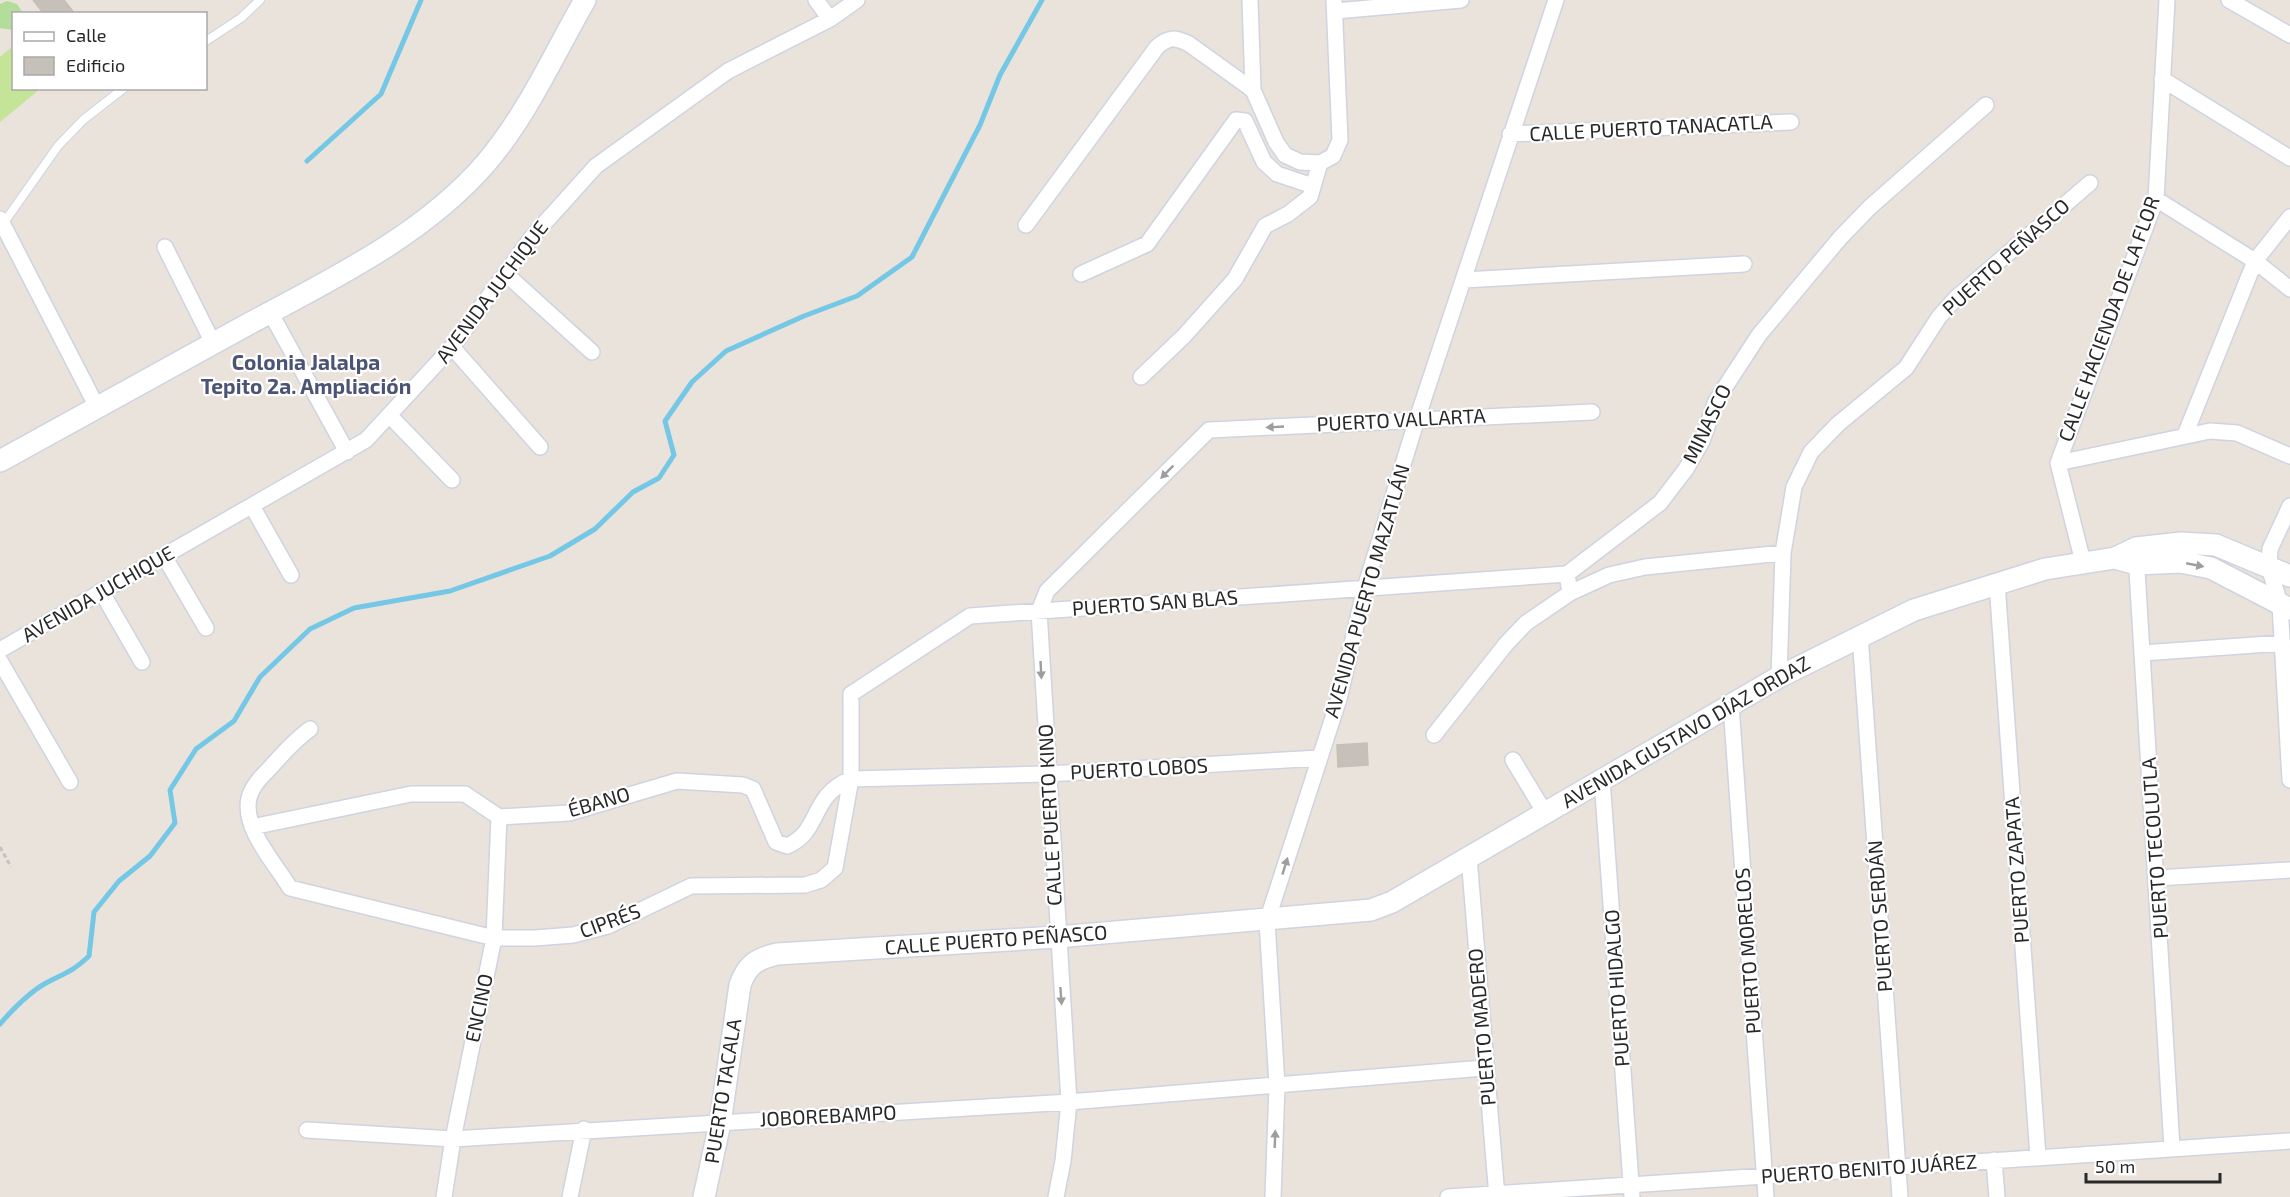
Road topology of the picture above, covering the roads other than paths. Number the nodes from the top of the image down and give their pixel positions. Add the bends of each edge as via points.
1 (260, 0) edge
2 (585, 0) edge
3 (816, 0) edge
4 (857, 0) edge
5 (1250, 0) edge
6 (1461, 0) edge
7 (1556, 0) edge
8 (2167, 0) edge
9 (2229, 0) edge
10 (1335, 5) edge
11 (830, 19) junction
12 (2290, 35) edge
13 (207, 40) edge
14 (2162, 79) junction
15 (121, 90) edge
16 (1253, 90) junction
17 (1986, 105) dead end
18 (1791, 122) dead end
19 (1510, 134) junction
20 (2290, 158) edge
21 (1320, 164) junction
22 (2090, 183) dead end
23 (1313, 186) junction
24 (2156, 199) junction
25 (2290, 217) edge
26 (1, 221) edge
27 (1026, 225) dead end
28 (165, 247) dead end
29 (2255, 261) junction
30 (1743, 264) dead end
31 (506, 274) junction
32 (1081, 274) dead end
33 (1464, 280) junction
34 (2290, 289) edge
35 (270, 312) junction
36 (213, 343) junction
37 (452, 347) junction
38 (592, 352) dead end
39 (1141, 377) dead end
40 (97, 407) junction
41 (1592, 412) dead end
42 (390, 416) junction
43 (1417, 419) junction
44 (2185, 435) junction
45 (540, 447) dead end
46 (346, 452) junction
47 (2290, 456) edge
48 (0, 461) edge
49 (2058, 463) junction
50 (452, 480) dead end
51 (252, 506) junction
52 (2290, 506) edge
53 (1783, 552) junction
54 (165, 556) junction
55 (2136, 556) junction
56 (2083, 562) junction
57 (2269, 567) junction
58 (1567, 574) junction
59 (291, 575) dead end
60 (2290, 576) edge
61 (1997, 583) junction
62 (1365, 588) junction
63 (101, 591) junction
64 (1570, 593) junction
65 (2285, 607) edge
66 (1039, 611) junction
67 (206, 628) dead end
68 (1860, 635) junction
69 (2283, 643) junction
70 (0, 650) edge
71 (2142, 653) junction
72 (0, 661) edge
73 (142, 662) dead end
74 (1779, 677) junction
75 (1731, 705) junction
76 (310, 729) dead end
77 (1434, 735) dead end
78 (1319, 758) junction
79 (1513, 760) dead end
80 (1047, 774) junction
81 (851, 779) junction
82 (1602, 779) junction
83 (2290, 780) edge
84 (70, 782) dead end
85 (1545, 813) junction
86 (499, 817) junction
87 (252, 827) junction
88 (1469, 857) junction
89 (2290, 870) edge
90 (2157, 878) junction
91 (1268, 921) junction
92 (1057, 937) junction
93 (494, 938) junction
94 (740, 985) joint
95 (1484, 1068) junction
96 (1277, 1085) junction
97 (1069, 1102) junction
98 (720, 1123) junction
99 (584, 1129) junction
100 (307, 1130) dead end
101 (453, 1139) junction
102 (2290, 1141) edge
103 (2172, 1148) junction
104 (2038, 1157) junction
105 (1994, 1160) junction
106 (1898, 1167) junction
107 (1764, 1176) junction
108 (1631, 1191) edge
109 (1497, 1195) edge
110 (444, 1197) edge
111 (570, 1197) edge
112 (704, 1197) edge
113 (1056, 1197) edge
114 (1273, 1197) edge
115 (1448, 1197) edge
116 (1766, 1197) edge
117 (1900, 1197) edge
118 (1996, 1197) edge

1 - 13 lane
2 - 35 street via 512,128 486,163 410,231
3 - 11 street
4 - 11 street, AVENIDA JUCHIQUE
5 - 16 street
6 - 10 street
7 - 19 street, AVENIDA PUERTO MAZATLÁN
8 - 14 street, CALLE HACIENDA DE LA FLOR
9 - 12 street
10 - 21 street via 1340,140 1333,156
11 - 31 street, AVENIDA JUCHIQUE via 728,71 596,166 545,222
14 - 20 street
14 - 24 street, CALLE HACIENDA DE LA FLOR
15 - 26 lane via 58,146
16 - 21 street via 1285,155 1300,162
16 - 27 street via 1178,38 1166,39
17 - 58 street, MINASCO via 1870,207 1759,335 1716,401 1702,441 1686,469 1660,503
18 - 19 street, CALLE PUERTO TANACATLA
19 - 33 street, AVENIDA PUERTO MAZATLÁN
21 - 23 street
22 - 53 street, PUERTO PEÑASCO via 1956,298 1906,368 1838,424 1811,452 1794,488
23 - 32 street via 1277,174 1264,162 1245,121 1236,120 1147,244
23 - 39 street via 1310,197 1265,226 1235,279
24 - 29 street
24 - 49 street, CALLE HACIENDA DE LA FLOR
25 - 29 street
26 - 40 street
28 - 36 street
29 - 34 street
29 - 44 street
30 - 33 street
31 - 37 street, AVENIDA JUCHIQUE
31 - 38 street
33 - 43 street, AVENIDA PUERTO MAZATLÁN
35 - 36 street
35 - 46 street
36 - 40 street
37 - 42 street, AVENIDA JUCHIQUE
37 - 45 street
40 - 48 street
41 - 43 street, PUERTO VALLARTA
42 - 46 street, AVENIDA JUCHIQUE via 366,440
42 - 50 street
43 - 62 street, AVENIDA PUERTO MAZATLÁN
43 -> 66 street, PUERTO VALLARTA via 1209,430 1047,591
44 - 47 street via 2210,431 2237,433
44 - 49 street
46 - 51 street, AVENIDA JUCHIQUE
49 - 56 street, CALLE HACIENDA DE LA FLOR
51 - 54 street, AVENIDA JUCHIQUE
51 - 59 street
52 - 57 street via 2270,549
53 - 64 street via 1645,567 1609,575
53 - 74 street, PUERTO PEÑASCO
54 - 63 street, AVENIDA JUCHIQUE
54 - 67 street
55 - 56 street, AVENIDA GUSTAVO DÍAZ ORDAZ
55 - 57 street, AVENIDA GUSTAVO DÍAZ ORDAZ via 2181,543 2217,545
55 -> 65 street, AVENIDA GUSTAVO DÍAZ ORDAZ via 2211,568
55 - 71 street, PUERTO TECOLUTLA
56 - 61 street, AVENIDA GUSTAVO DÍAZ ORDAZ
57 - 60 street, AVENIDA GUSTAVO DÍAZ ORDAZ
57 - 65 street
58 - 62 street, PUERTO SAN BLAS
58 - 64 street
61 - 68 street, AVENIDA GUSTAVO DÍAZ ORDAZ via 1914,610
61 - 104 street, PUERTO ZAPATA
62 - 66 street, PUERTO SAN BLAS
62 - 78 street, AVENIDA PUERTO MAZATLÁN via 1339,699
63 - 70 street, AVENIDA JUCHIQUE
63 - 73 street
64 - 77 street via 1526,623
65 - 69 street
66 -> 80 street, CALLE PUERTO KINO
66 - 81 street, PUERTO SAN BLAS via 970,616 851,694
68 - 74 street, AVENIDA GUSTAVO DÍAZ ORDAZ
68 - 106 street, PUERTO SERDÁN
69 - 71 street
69 - 83 street
71 - 90 street, PUERTO TECOLUTLA
72 - 84 street
74 - 75 street, AVENIDA GUSTAVO DÍAZ ORDAZ
75 - 82 street, AVENIDA GUSTAVO DÍAZ ORDAZ
75 - 107 street, PUERTO MORELOS
76 - 87 street via 256,783 249,796
78 - 80 street, PUERTO LOBOS
91 -> 78 street, AVENIDA PUERTO MAZATLÁN
79 - 85 street
80 - 81 street, PUERTO LOBOS
80 - 92 street, CALLE PUERTO KINO
81 - 86 street, ÉBANO via 826,794 801,840 787,846 776,842 753,789 743,784 677,781 569,813
81 - 93 street, CIPRÉS via 835,868 820,880 805,885 691,886 608,926 573,935
82 - 85 street, AVENIDA GUSTAVO DÍAZ ORDAZ
82 - 108 street, PUERTO HIDALGO
85 - 88 street, AVENIDA GUSTAVO DÍAZ ORDAZ
86 - 87 street via 465,794 439,792 411,794
86 - 93 street, ENCINO
87 - 93 street, CIPRÉS via 290,888
88 - 91 street, AVENIDA GUSTAVO DÍAZ ORDAZ via 1371,910
88 - 95 street, PUERTO MADERO
89 - 90 street
90 - 103 street, PUERTO TECOLUTLA
91 - 92 street, CALLE PUERTO PEÑASCO
91 - 96 street, AVENIDA PUERTO MAZATLÁN
92 - 94 street, CALLE PUERTO PEÑASCO via 777,954 760,958 746,969
92 -> 97 street, CALLE PUERTO KINO
93 - 101 street, ENCINO
94 - 98 street, PUERTO TACALA
95 - 96 street, JOBOREBAMPO
95 - 109 street, PUERTO MADERO
96 - 97 street, JOBOREBAMPO
114 -> 96 street, AVENIDA PUERTO MAZATLÁN
97 - 98 street, JOBOREBAMPO
97 - 113 street, CALLE PUERTO KINO via 1064,1161
98 - 99 street, JOBOREBAMPO
98 - 112 street, PUERTO TACALA
99 - 101 street, JOBOREBAMPO
99 - 111 street
100 - 101 street, JOBOREBAMPO
101 - 110 street, ENCINO
102 - 103 street, PUERTO BENITO JUÁREZ
103 - 104 street, PUERTO BENITO JUÁREZ
104 - 105 street, PUERTO BENITO JUÁREZ
105 - 106 street, PUERTO BENITO JUÁREZ
105 - 118 street
106 - 107 street, PUERTO BENITO JUÁREZ
106 - 117 street, PUERTO SERDÁN
107 - 108 street, PUERTO BENITO JUÁREZ
107 - 116 street, PUERTO MORELOS
108 - 109 street, PUERTO BENITO JUÁREZ
109 - 115 street, PUERTO BENITO JUÁREZ

